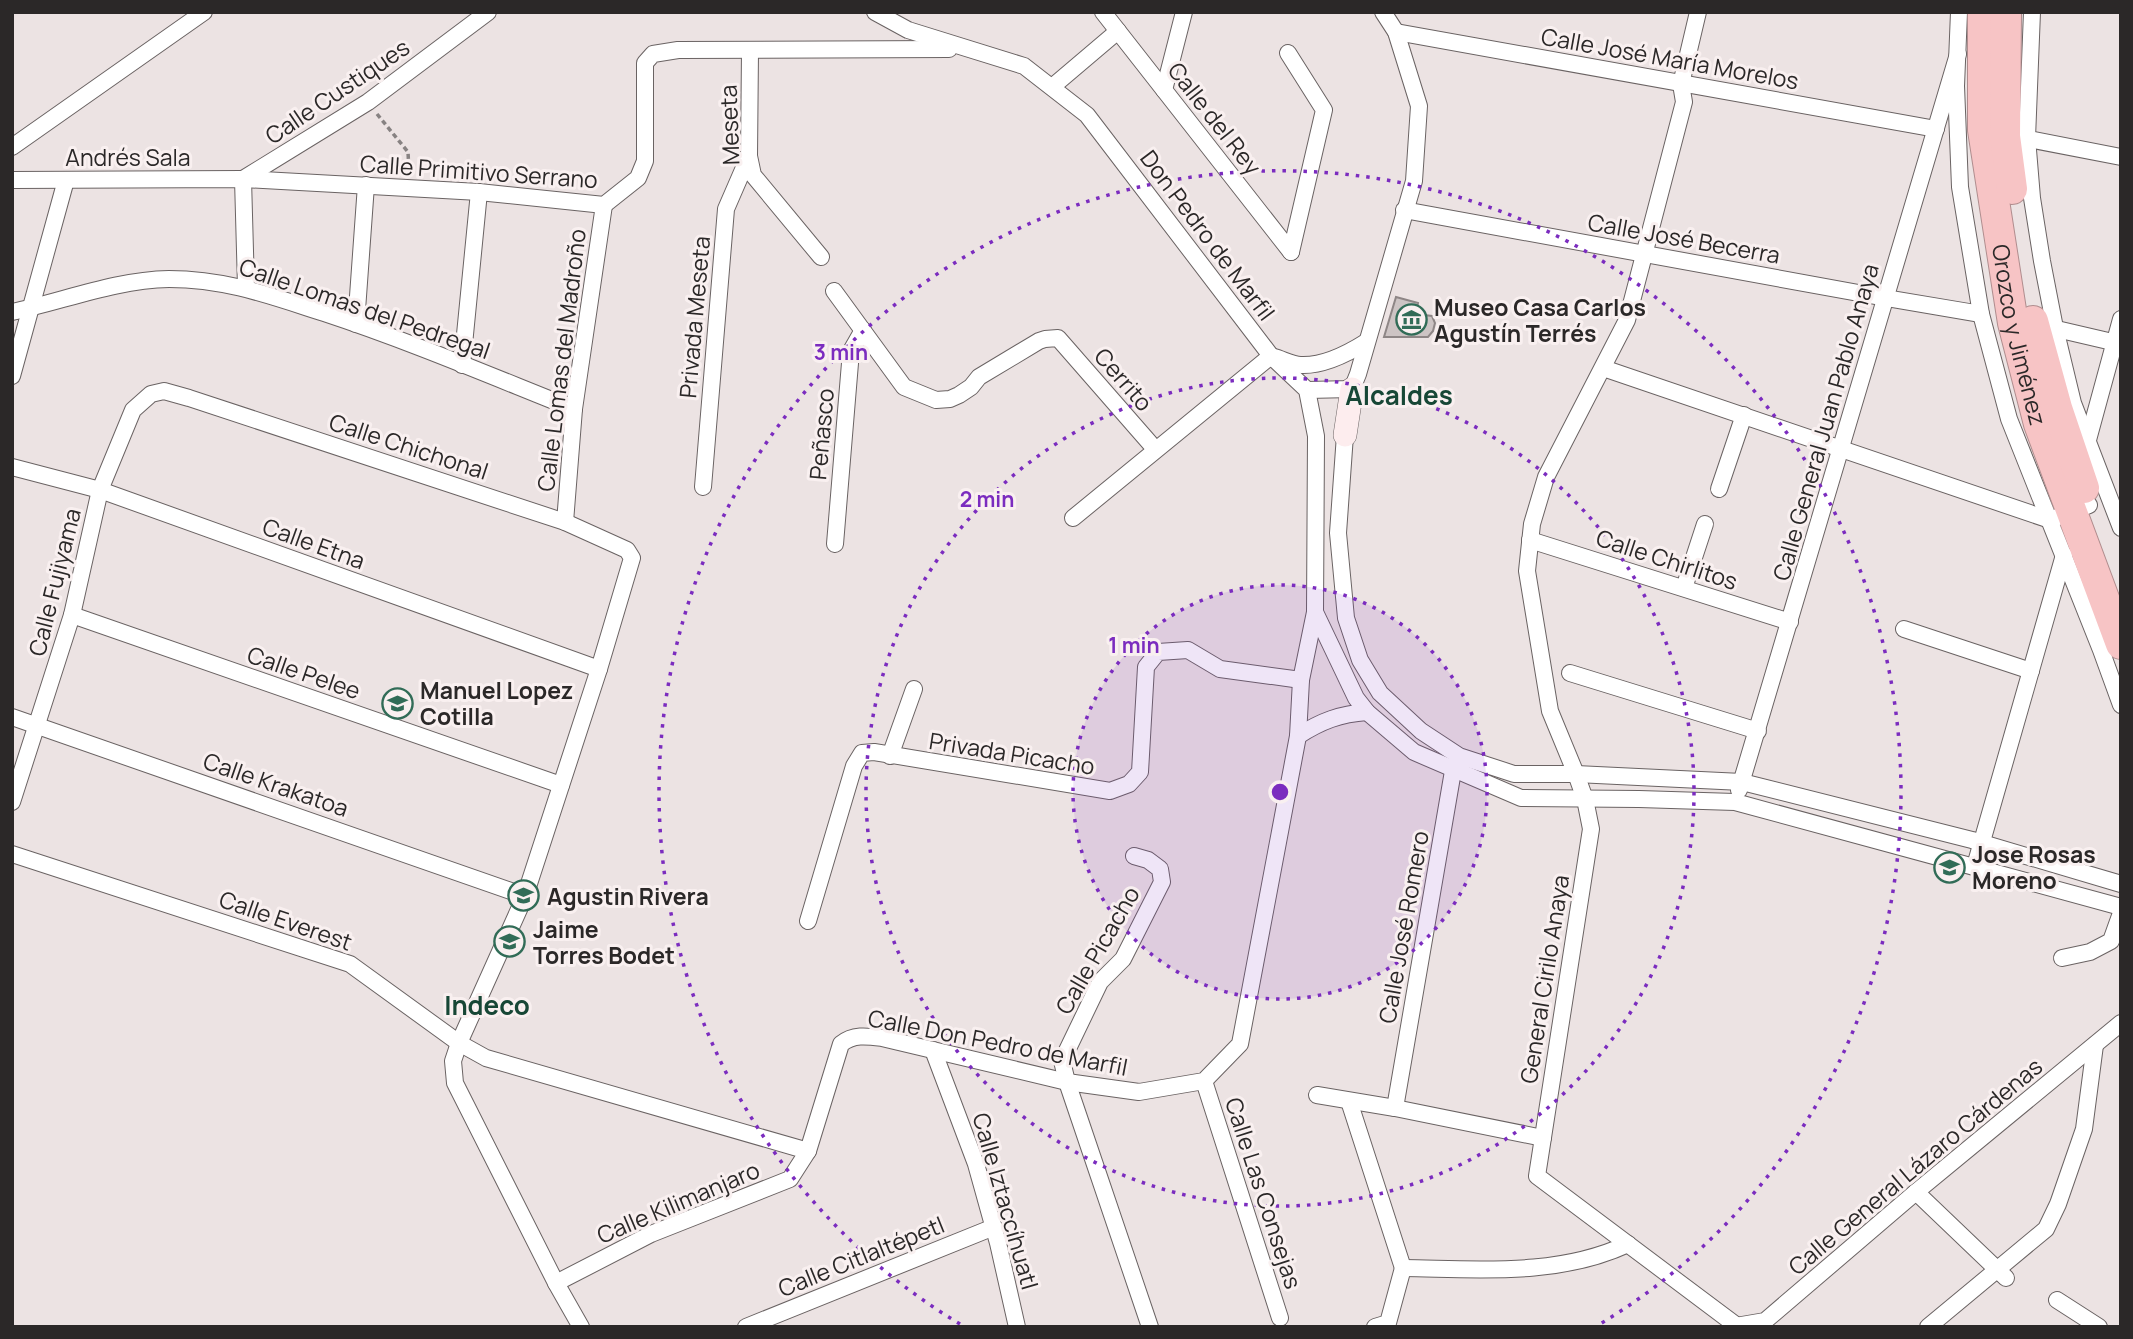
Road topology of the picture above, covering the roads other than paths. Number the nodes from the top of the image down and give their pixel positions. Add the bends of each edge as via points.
1 (204, 12) edge
2 (488, 12) edge
3 (875, 12) edge
4 (1103, 12) edge
5 (1184, 12) edge
6 (1383, 12) edge
7 (1698, 12) edge
8 (1959, 12) edge
9 (1983, 12) edge
10 (2006, 12) edge
11 (2032, 12) edge
12 (1118, 31) junction
13 (1396, 32) junction
14 (966, 48) junction
15 (750, 51) junction
16 (1288, 53) dead end
17 (1958, 54) junction
18 (1681, 84) junction
19 (1052, 87) junction
20 (1164, 90) junction
21 (1936, 128) junction
22 (2016, 137) junction
23 (12, 147) edge
24 (749, 156) junction
25 (2121, 157) edge
26 (243, 179) junction
27 (12, 180) edge
28 (66, 180) junction
29 (366, 185) junction
30 (479, 192) junction
31 (604, 205) junction
32 (1404, 210) junction
33 (1644, 254) junction
34 (821, 257) dead end
35 (246, 287) junction
36 (834, 291) dead end
37 (1886, 298) junction
38 (31, 308) junction
39 (12, 312) edge
40 (1981, 314) junction
41 (2121, 319) edge
42 (356, 324) junction
43 (2044, 326) junction
44 (863, 331) junction
45 (1366, 342) junction
46 (2117, 344) edge
47 (1271, 356) junction
48 (462, 365) junction
49 (1603, 368) junction
50 (12, 376) edge
51 (1352, 389) junction
52 (1307, 390) junction
53 (164, 391) joint
54 (574, 409) junction
55 (1744, 415) junction
56 (1345, 435) joint
57 (2088, 440) junction
58 (1841, 448) junction
59 (1155, 449) junction
60 (12, 467) edge
61 (703, 487) dead end
62 (1719, 489) dead end
63 (100, 490) junction
64 (2070, 512) junction
65 (1073, 518) dead end
66 (565, 522) junction
67 (1705, 524) dead end
68 (2121, 528) edge
69 (1530, 540) junction
70 (835, 544) dead end
71 (2064, 555) junction
72 (2121, 583) edge
73 (1684, 588) junction
74 (1315, 612) junction
75 (72, 615) junction
76 (1790, 622) junction
77 (1904, 629) dead end
78 (2121, 644) edge
79 (599, 669) junction
80 (2031, 671) junction
81 (1570, 673) dead end
82 (1301, 680) junction
83 (914, 689) dead end
84 (2121, 705) edge
85 (1367, 712) junction
86 (12, 716) edge
87 (37, 724) junction
88 (1758, 731) junction
89 (1298, 736) junction
90 (890, 756) junction
91 (1456, 763) junction
92 (1576, 774) junction
93 (1742, 782) junction
94 (561, 785) junction
95 (1583, 794) junction
96 (12, 802) edge
97 (1735, 802) junction
98 (1983, 843) junction
99 (12, 855) edge
100 (1134, 856) dead end
101 (1976, 866) junction
102 (2121, 884) edge
103 (525, 896) junction
104 (2121, 907) edge
105 (2121, 913) edge
106 (808, 921) dead end
107 (2062, 958) dead end
108 (2121, 1023) edge
109 (459, 1043) junction
110 (841, 1044) joint
111 (2095, 1045) junction
112 (933, 1050) junction
113 (1205, 1081) junction
114 (1066, 1082) junction
115 (1317, 1095) dead end
116 (1349, 1101) junction
117 (1395, 1108) junction
118 (1543, 1138) junction
119 (808, 1151) junction
120 (1916, 1192) junction
121 (994, 1227) junction
122 (1628, 1244) junction
123 (1403, 1268) junction
124 (2001, 1274) junction
125 (556, 1283) junction
126 (2057, 1300) dead end
127 (1280, 1318) dead end
128 (1768, 1324) edge
129 (1734, 1326) edge
130 (581, 1327) edge
131 (746, 1327) edge
132 (1017, 1327) edge
133 (1150, 1327) edge
134 (1375, 1327) edge
135 (1928, 1327) edge
136 (2099, 1327) edge

1 - 23 street
2 - 26 street, Calle Custiques via 368,103
3 - 14 street, Don Pedro de Marfil via 908,30
4 - 12 street, Calle del Rey
5 - 20 street
6 - 13 street
7 - 18 street, General Cirilo Anaya
8 - 17 street
9 - 64 highway, Orozco y Jiménez via 1983,130 2012,323 2039,424
10 - 22 highway, Orozco y Jiménez
11 - 22 street, Orozco y Jiménez
12 - 19 street
12 - 20 street, Calle del Rey
13 - 18 street, Calle José María Morelos
13 - 32 street via 1419,106 1413,181
14 - 15 street, Calle Primitivo Serrano
14 - 19 street, Don Pedro de Marfil via 1024,66
15 - 24 street, Meseta
15 - 31 street, Calle Primitivo Serrano via 653,54 645,63 645,162 638,178
16 - 20 street, Calle del Rey via 1324,110 1291,252
17 - 21 street, Calle General Juan Pablo Anaya
17 - 40 street via 1961,187
18 - 21 street, Calle José María Morelos
18 - 33 street, General Cirilo Anaya via 1684,102
19 - 47 street, Don Pedro de Marfil via 1087,114
21 - 37 street, Calle General Juan Pablo Anaya
22 - 25 street
22 - 43 highway, Orozco y Jiménez
24 - 34 street, Meseta via 753,175
24 - 61 street, Privada Meseta via 726,209
26 - 28 street, Andrés Sala
26 - 29 street, Calle Primitivo Serrano
26 - 35 street
27 - 28 street, Andrés Sala
28 - 38 street
29 - 30 street, Calle Primitivo Serrano
29 - 42 street
30 - 31 street, Calle Primitivo Serrano
30 - 48 street
31 - 54 street, Calle Lomas del Madroño
32 - 33 street, Calle José Becerra
32 - 45 street
33 - 37 street, Calle José Becerra
33 - 49 street, General Cirilo Anaya via 1627,320
35 - 38 street, Calle Lomas del Pedregal via 167,279 108,286
35 - 42 street, Calle Lomas del Pedregal
36 - 44 street
37 - 40 street, Calle José Becerra
37 - 58 street, Calle General Juan Pablo Anaya
38 - 39 street, Calle Lomas del Pedregal
38 - 50 street
40 - 64 street via 2009,419
41 - 46 street
42 - 48 street, Calle Lomas del Pedregal
43 - 46 street
43 - 57 street, Orozco y Jiménez
43 - 64 highway, Orozco y Jiménez
44 - 59 street, Cerrito via 904,387 936,400 959,395 979,377 1039,341 1058,338
44 - 70 street, Peñasco via 851,351
45 - 47 street via 1346,354 1300,365
45 - 51 street
46 - 57 street
47 - 52 street, Don Pedro de Marfil
47 - 59 street
48 - 54 street, Calle Lomas del Pedregal
49 - 55 street
49 - 69 street, General Cirilo Anaya via 1546,477
51 - 52 street
51 - 56 street
52 - 74 street via 1316,436
53 - 63 street, Calle Fujiyama via 151,394 133,410
53 - 66 street, Calle Chichonal
54 - 66 street, Calle Lomas del Madroño
55 - 58 street
55 - 62 street
56 - 91 street via 1338,533 1346,618 1360,660 1380,693
57 - 68 street, Orozco y Jiménez
58 - 64 street
58 - 76 street, Calle General Juan Pablo Anaya
59 - 65 street
60 - 63 street, Calle Etna
63 - 75 street, Calle Fujiyama
63 - 79 street, Calle Etna
64 - 71 street
64 - 72 highway, Orozco y Jiménez
64 - 78 highway, Orozco y Jiménez
66 - 79 street, Calle Chichonal via 622,546 632,558
67 - 73 street
69 - 73 street, Calle Chirlitos
69 - 92 street, General Cirilo Anaya via 1527,571 1550,711
71 - 80 street
71 - 84 street
73 - 76 street, Calle Chirlitos
74 - 82 street
74 - 85 street
75 - 87 street, Calle Fujiyama
75 - 94 street, Calle Pelee
76 - 88 street, Calle General Juan Pablo Anaya
77 - 80 street
79 - 94 street
80 - 98 street
81 - 88 street
82 - 89 street
82 - 90 street, Privada Picacho via 1220,669 1188,650 1158,652 1146,667 1140,772 1129,784 1110,791
83 - 90 street, Privada Picacho
85 - 89 street via 1319,722
85 - 91 street via 1414,752
86 - 87 street, Calle Krakatoa
87 - 96 street, Calle Fujiyama
87 - 103 street, Calle Krakatoa
88 - 93 street, Calle General Juan Pablo Anaya
89 - 113 street via 1240,1044
90 - 106 street, Privada Picacho via 865,752 859,756
91 - 92 street via 1514,774
91 - 95 street via 1521,798
91 - 117 street, Calle José Romero
92 - 93 street
92 - 95 street, General Cirilo Anaya
93 - 97 street, Calle General Juan Pablo Anaya
93 - 98 street
94 - 103 street
95 - 97 street
95 - 118 street, General Cirilo Anaya via 1591,829
97 - 101 street
98 - 101 street
98 - 102 street
99 - 109 street, Calle Everest via 350,964
100 - 114 street, Calle Picacho via 1160,869 1162,882 1123,959 1100,982 1062,1061
101 - 104 street
103 - 109 street
105 - 107 street via 2111,941 2090,952
108 - 111 street, Calle General Lázaro Cárdenas
109 - 119 street, Calle Everest via 485,1058
109 - 125 street via 453,1061 456,1083
110 - 112 street, Calle Don Pedro de Marfil via 865,1036
110 - 119 street, Calle Kilimanjaro
111 - 120 street, Calle General Lázaro Cárdenas
111 - 124 street via 2084,1129 2058,1204 2046,1229
112 - 114 street, Calle Don Pedro de Marfil
112 - 121 street, Calle Iztaccíhuatl via 976,1164
113 - 114 street, Calle Don Pedro de Marfil via 1139,1093
113 - 127 street, Calle Las Consejas
114 - 133 street
115 - 116 street
116 - 117 street
116 - 123 street
117 - 118 street
118 - 122 street, General Cirilo Anaya via 1537,1176
119 - 125 street, Calle Kilimanjaro via 790,1179 651,1234
120 - 124 street
120 - 128 street, Calle General Lázaro Cárdenas
121 - 131 street, Calle Citlaltépetl
121 - 132 street, Calle Iztaccíhuatl
122 - 123 street via 1601,1257 1532,1269
122 - 129 street
123 - 134 street via 1388,1322
124 - 135 street
125 - 130 street
126 - 136 street
128 - 129 street, Calle General Lázaro Cárdenas

